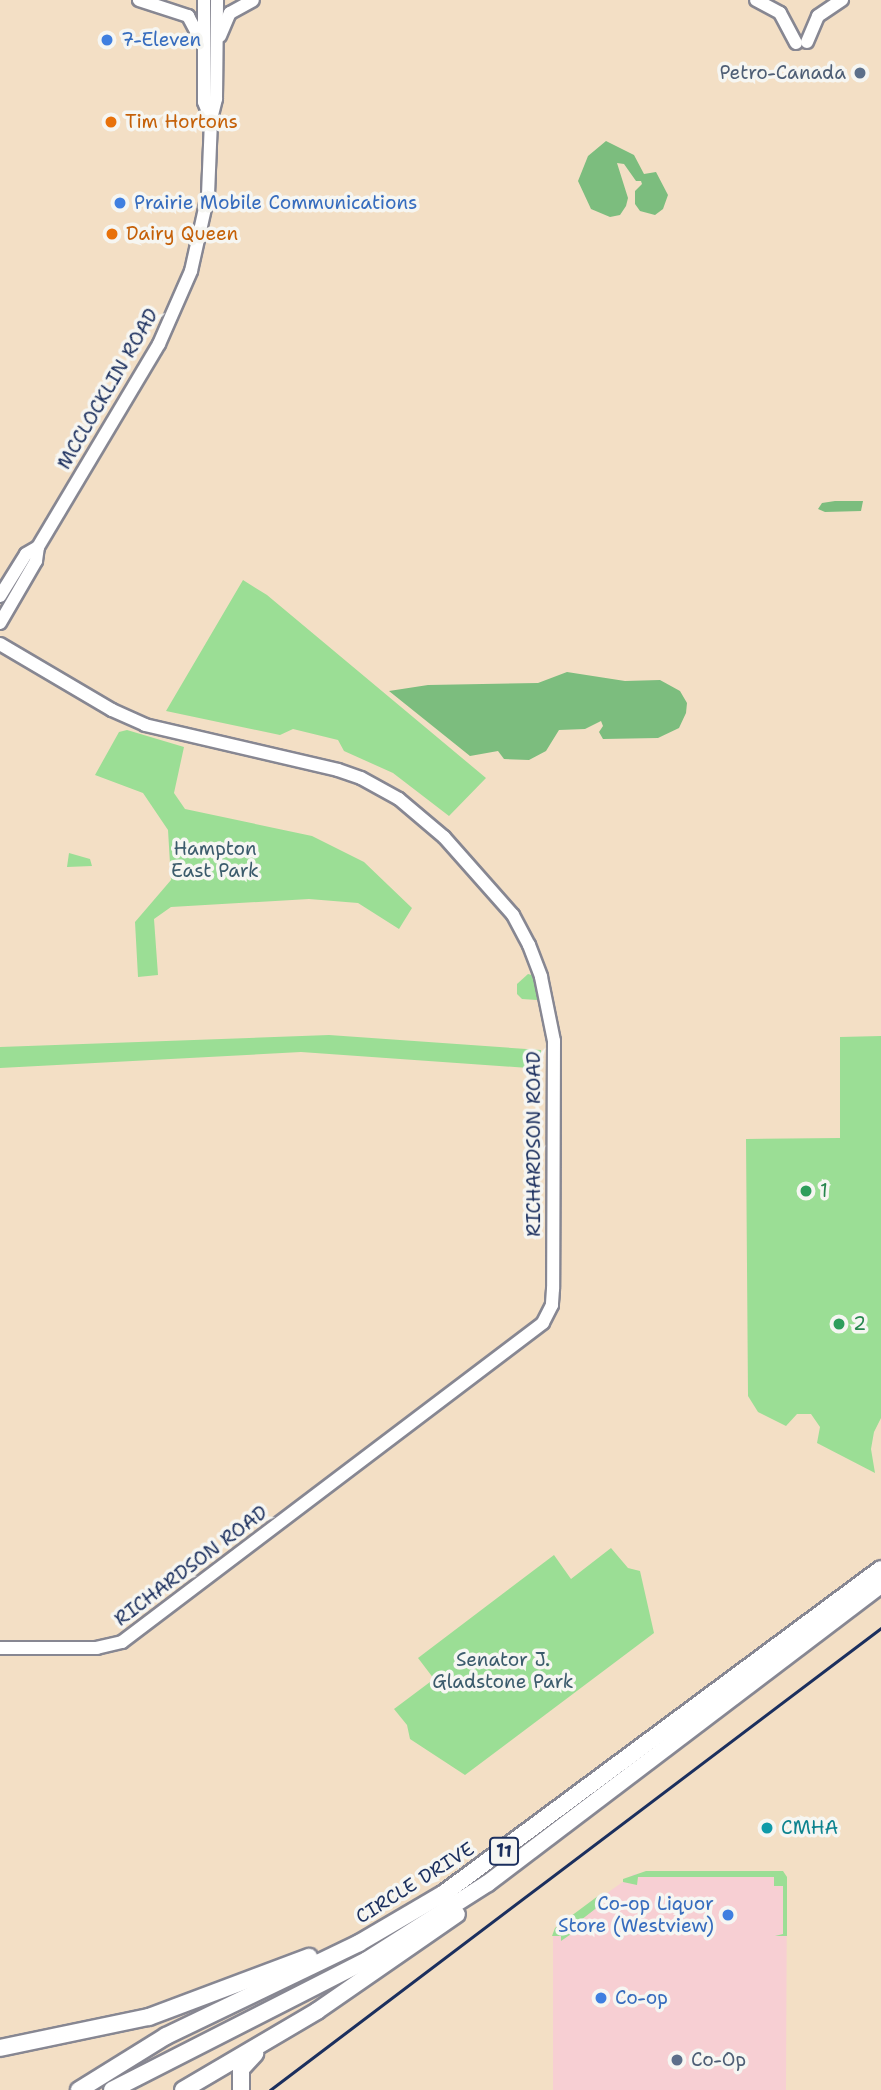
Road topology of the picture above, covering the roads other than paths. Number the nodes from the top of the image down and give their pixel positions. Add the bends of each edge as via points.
1 (139, 0) edge
2 (203, 0) edge
3 (210, 0) edge
4 (217, 0) edge
5 (253, 0) edge
6 (755, 0) edge
7 (842, 0) edge
8 (210, 50) junction
9 (38, 547) junction
10 (0, 596) edge
11 (0, 623) edge
12 (0, 644) edge
13 (881, 1569) edge
14 (881, 1585) edge
15 (0, 1648) edge
16 (488, 1883) junction
17 (443, 1894) junction
18 (317, 2011) junction
19 (0, 2050) edge
20 (79, 2090) edge
21 (112, 2090) edge
22 (183, 2090) edge
23 (241, 2090) edge

1 - 8 street via 176,9 191,18
2 - 3 street
2 - 8 street, MCCLOCKLIN ROAD
4 - 8 street, MCCLOCKLIN ROAD
5 - 8 street via 228,15
6 - 7 street via 780,13 802,43 818,16
8 - 9 street, MCCLOCKLIN ROAD via 216,99 208,195 184,291 143,374
9 - 10 street, MCCLOCKLIN ROAD via 26,554
9 - 11 street, MCCLOCKLIN ROAD via 36,561
12 - 15 street, RICHARDSON ROAD via 131,719 177,734 338,770 381,787 416,812 492,888 521,929 534,955 554,1028 554,1073 552,1305 543,1323 122,1642 97,1648
13 - 17 highway, CIRCLE DRIVE / 11
14 - 16 highway, CIRCLE DRIVE / 11
16 - 18 highway via 480,1897
16 - 21 highway, CIRCLE DRIVE / 11 via 367,1960
17 - 19 highway via 293,1963 172,2010
17 - 20 highway, CIRCLE DRIVE / 11 via 359,1943 166,2036
18 - 22 highway
18 - 23 highway via 245,2062 239,2077

